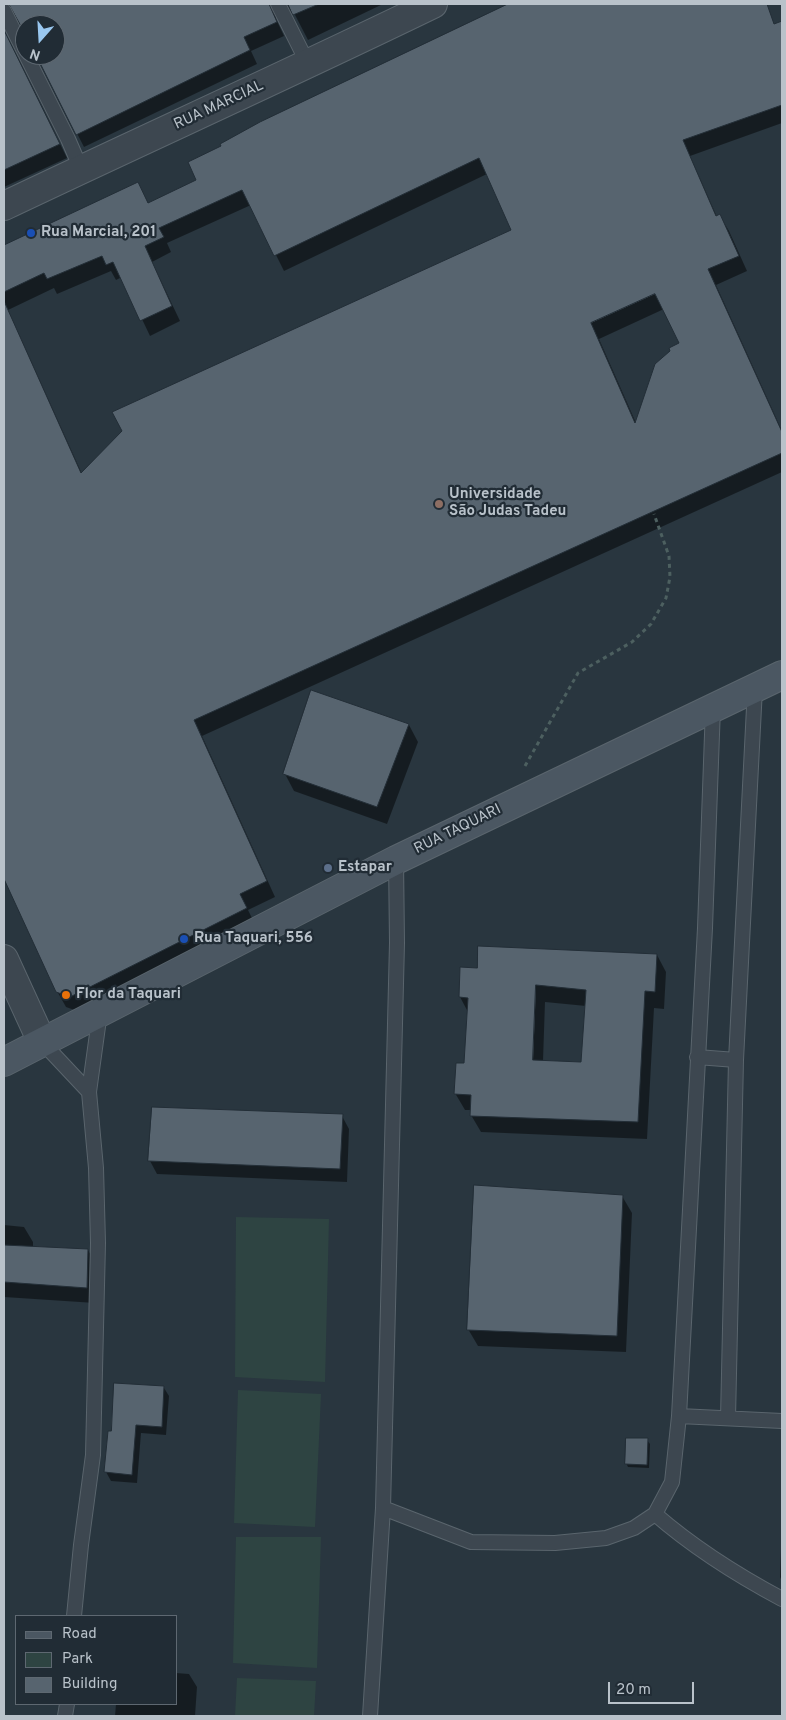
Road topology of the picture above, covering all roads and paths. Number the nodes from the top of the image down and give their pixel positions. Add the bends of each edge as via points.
1 (278, 4) edge
2 (433, 4) edge
3 (4, 11) edge
4 (15, 34) edge
5 (308, 64) junction
6 (31, 65) edge
7 (81, 169) junction
8 (4, 206) edge
9 (654, 514) dead end
10 (782, 675) edge
11 (755, 688) junction
12 (713, 707) junction
13 (524, 767) dead end
14 (396, 860) junction
15 (4, 958) edge
16 (100, 1011) junction
17 (42, 1042) junction
18 (697, 1057) junction
19 (736, 1060) junction
20 (4, 1062) edge
21 (89, 1092) junction
22 (678, 1416) junction
23 (728, 1418) junction
24 (782, 1421) edge
25 (383, 1508) junction
26 (655, 1514) junction
27 (782, 1600) edge
28 (74, 1615) edge
29 (370, 1716) edge

1 - 5 lane
2 - 5 street, RUA MARCIAL
3 - 4 lane
5 - 7 street, RUA MARCIAL
6 - 7 lane
7 - 8 street, RUA MARCIAL
9 - 13 path via 669,556 666,598 651,624 632,642 578,673
10 - 11 main road, RUA TAQUARI
11 - 12 main road, RUA TAQUARI
11 - 19 lane
12 - 14 main road, RUA TAQUARI
12 - 18 lane
14 - 16 main road, RUA TAQUARI
14 - 25 lane via 397,944
15 - 17 street
16 - 17 main road, RUA TAQUARI
16 - 21 lane
17 - 20 main road, RUA TAQUARI
17 - 21 lane
18 - 19 lane
18 - 22 lane
19 - 23 lane
21 - 28 lane via 98,1205 97,1339 93,1454
22 - 23 lane
22 - 26 lane via 672,1482
23 - 24 lane
25 - 26 lane via 471,1542 555,1543 606,1538 634,1528
25 - 29 lane
26 - 27 lane via 680,1536 742,1578

